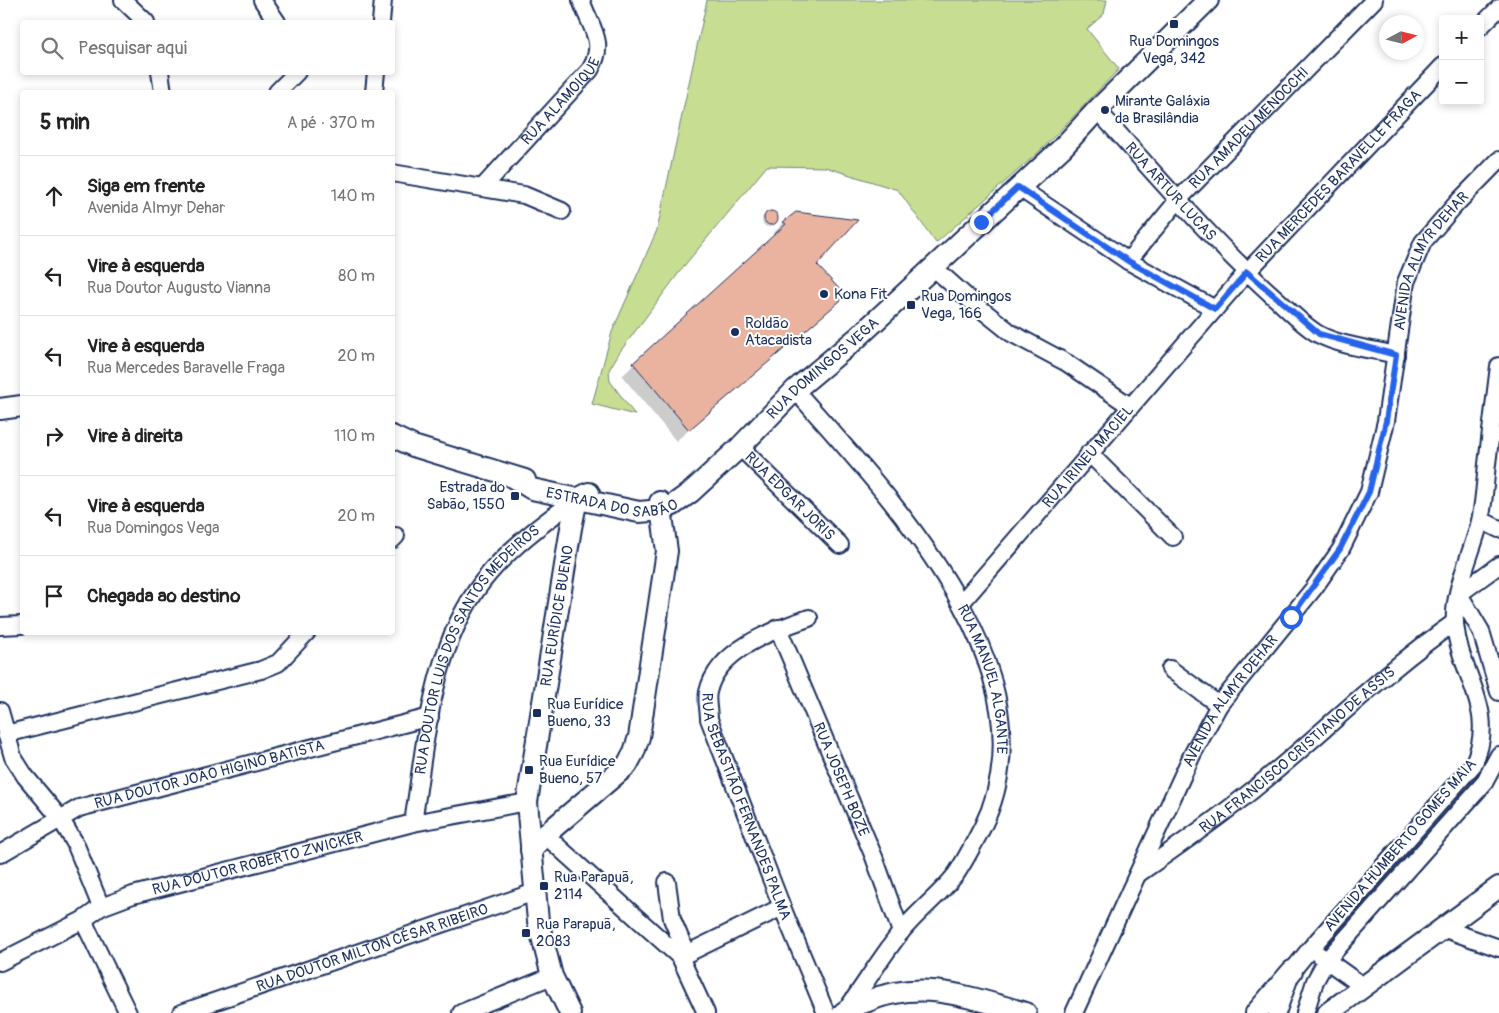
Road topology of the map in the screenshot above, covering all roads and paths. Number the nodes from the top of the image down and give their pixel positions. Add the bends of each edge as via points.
1 (123, 0) edge
2 (262, 0) edge
3 (383, 0) edge
4 (581, 0) edge
5 (1208, 0) edge
6 (1374, 0) edge
7 (1499, 8) edge
8 (144, 20) edge
9 (276, 20) edge
10 (379, 20) edge
11 (1484, 23) edge
12 (1439, 70) edge
13 (160, 75) edge
14 (294, 75) edge
15 (376, 75) edge
16 (163, 90) edge
17 (279, 90) edge
18 (374, 90) edge
19 (1097, 110) junction
20 (1499, 161) edge
21 (395, 173) edge
22 (483, 187) junction
23 (1018, 187) junction
24 (1179, 199) junction
25 (562, 211) dead end
26 (1128, 261) junction
27 (934, 266) junction
28 (1247, 272) junction
29 (1215, 309) junction
30 (1396, 355) junction
31 (1499, 366) edge
32 (795, 390) junction
33 (20, 406) edge
34 (1130, 406) junction
35 (0, 409) edge
36 (395, 437) edge
37 (395, 445) edge
38 (413, 446) junction
39 (740, 447) junction
40 (1089, 454) junction
41 (512, 478) junction
42 (606, 492) junction
43 (577, 499) junction
44 (665, 506) junction
45 (1481, 520) junction
46 (1499, 529) edge
47 (1173, 537) dead end
48 (840, 544) dead end
49 (1499, 565) edge
50 (1459, 594) junction
51 (961, 603) junction
52 (809, 618) dead end
53 (1455, 622) junction
54 (20, 624) edge
55 (0, 626) edge
56 (778, 628) junction
57 (305, 635) edge
58 (1170, 669) dead end
59 (1499, 692) edge
60 (1219, 706) junction
61 (0, 714) edge
62 (430, 717) junction
63 (6, 734) junction
64 (1499, 755) edge
65 (528, 796) junction
66 (60, 818) junction
67 (413, 823) junction
68 (545, 834) junction
69 (531, 850) junction
70 (0, 854) edge
71 (1137, 875) junction
72 (667, 882) dead end
73 (1499, 887) edge
74 (535, 892) junction
75 (101, 907) junction
76 (782, 907) junction
77 (83, 920) junction
78 (1445, 929) junction
79 (901, 932) junction
80 (1499, 948) edge
81 (1310, 949) junction
82 (683, 954) junction
83 (1326, 961) junction
84 (0, 962) edge
85 (1292, 972) junction
86 (552, 976) junction
87 (1364, 987) junction
88 (845, 1011) edge
89 (128, 1013) edge
90 (181, 1013) edge
91 (461, 1013) edge
92 (570, 1013) edge
93 (706, 1013) edge
94 (826, 1013) edge
95 (1026, 1013) edge
96 (1074, 1013) edge
97 (1256, 1013) edge
98 (1277, 1013) edge
99 (1305, 1013) edge
100 (1328, 1013) edge

1 - 8 street
2 - 9 street
3 - 10 street
4 - 22 street, RUA ALAMOIQUE via 596,37 597,58 590,70
5 - 19 street, RUA DOMINGOS VEGA
6 - 24 street, RUA AMADEU MENOCCHI
7 - 11 street
12 - 28 street, RUA MERCEDES BARAVELLE FRAGA
13 - 16 street
14 - 17 street
15 - 18 street
19 - 23 street, RUA DOMINGOS VEGA via 1062,148
19 - 24 street, RUA ARTUR LUCAS
20 - 30 street, AVENIDA ALMYR DEHAR via 1423,242 1406,282
21 - 22 street
22 - 25 street via 524,195
23 - 26 street
23 - 27 street, RUA DOMINGOS VEGA
24 - 26 street, RUA AMADEU MENOCCHI
24 - 28 street, RUA ARTUR LUCAS via 1194,219
26 - 29 street
27 - 32 street, RUA DOMINGOS VEGA via 856,339
27 - 34 street via 1011,333 1060,359
28 - 29 street, RUA MERCEDES BARAVELLE FRAGA
28 - 30 street, RUA ARTUR LUCAS via 1319,334
29 - 34 street, RUA IRINEU MACIEL
30 - 60 street, AVENIDA ALMYR DEHAR via 1386,421 1369,492 1345,541 1314,588
31 - 45 street
32 - 39 street, RUA DOMINGOS VEGA
32 - 51 street, RUA MANUEL ALGANTE via 880,487
33 - 35 street
34 - 40 street, RUA IRINEU MACIEL
36 - 38 street, ESTRADA DO SABÃO
37 - 38 street, ESTRADA DO SABÃO
38 - 41 street, ESTRADA DO SABÃO
39 - 44 street, RUA DOMINGOS VEGA via 691,492
39 - 48 street, RUA EDGAR JORIS
40 - 47 street
40 - 51 street, RUA IRINEU MACIEL
41 - 42 street, ESTRADA DO SABÃO
41 - 43 street, ESTRADA DO SABÃO via 532,489
42 - 43 street
42 - 44 street, ESTRADA DO SABÃO
43 - 44 street, ESTRADA DO SABÃO via 639,512
43 - 62 street, RUA DOUTOR LUIS DOS SANTOS MEDEIROS via 548,519 483,581 460,616 448,642
43 - 65 street, RUA EURÍDICE BUENO
44 - 68 street via 667,551 634,752 627,765
45 - 46 street
45 - 50 street
49 - 50 street
50 - 53 street
50 - 59 street via 1481,632
51 - 79 street, RUA MANUEL ALGANTE via 985,653 996,696 1002,742 996,795 982,828 955,874
52 - 56 street, RUA SEBASTIÃO FERNANDES PALMA
53 - 71 street, RUA FRANCISCO CRISTIANO DE ASSIS via 1417,649 1254,789
53 - 81 street, AVENIDA HUMBERTO GOMES MAIA via 1483,714 1485,733 1481,750 1473,765
54 - 55 street
56 - 76 street, RUA SEBASTIÃO FERNANDES PALMA via 741,647 717,673 708,693 709,719
56 - 79 street, RUA JOSEPH BOZE via 874,857
57 - 63 street via 278,663 261,670
58 - 60 street
60 - 71 street, AVENIDA ALMYR DEHAR via 1192,755
61 - 63 street
62 - 66 street, RUA DOUTOR JOÃO HIGINO BATISTA via 97,802
62 - 67 street, RUA DOUTOR LUIS DOS SANTOS MEDEIROS
63 - 66 street via 13,757 25,776
64 - 83 street, AVENIDA HUMBERTO GOMES MAIA via 1484,783
65 - 67 street, RUA DOUTOR ROBERTO ZWICKER
65 - 68 street, RUA EURÍDICE BUENO via 534,818
65 - 69 street, RUA EURÍDICE BUENO
66 - 70 street, RUA DOUTOR JOÃO HIGINO BATISTA
66 - 75 street via 75,843
67 - 75 street, RUA DOUTOR ROBERTO ZWICKER via 133,895
68 - 69 street
68 - 82 street
69 - 74 street, RUA EURÍDICE BUENO
71 - 96 street, AVENIDA ALMYR DEHAR
72 - 82 street via 672,919
73 - 78 street
74 - 86 street, RUA EURÍDICE BUENO via 538,921
74 - 90 street, RUA DOUTOR MILTON CÉSAR RIBEIRO
75 - 77 street, RUA DOUTOR ROBERTO ZWICKER
76 - 82 street
76 - 94 street, RUA SEBASTIÃO FERNANDES PALMA
77 - 84 street, RUA DOUTOR ROBERTO ZWICKER
77 - 89 street
78 - 80 street
78 - 87 street
79 - 88 street, RUA MANUEL ALGANTE
81 - 83 street
81 - 85 street, AVENIDA HUMBERTO GOMES MAIA
82 - 93 street
83 - 87 street
83 - 99 street, AVENIDA HUMBERTO GOMES MAIA via 1315,981
85 - 97 street
85 - 98 street, AVENIDA HUMBERTO GOMES MAIA
86 - 91 street
86 - 92 street, RUA EURÍDICE BUENO
87 - 100 street
88 - 95 street via 888,992 921,989 951,993

